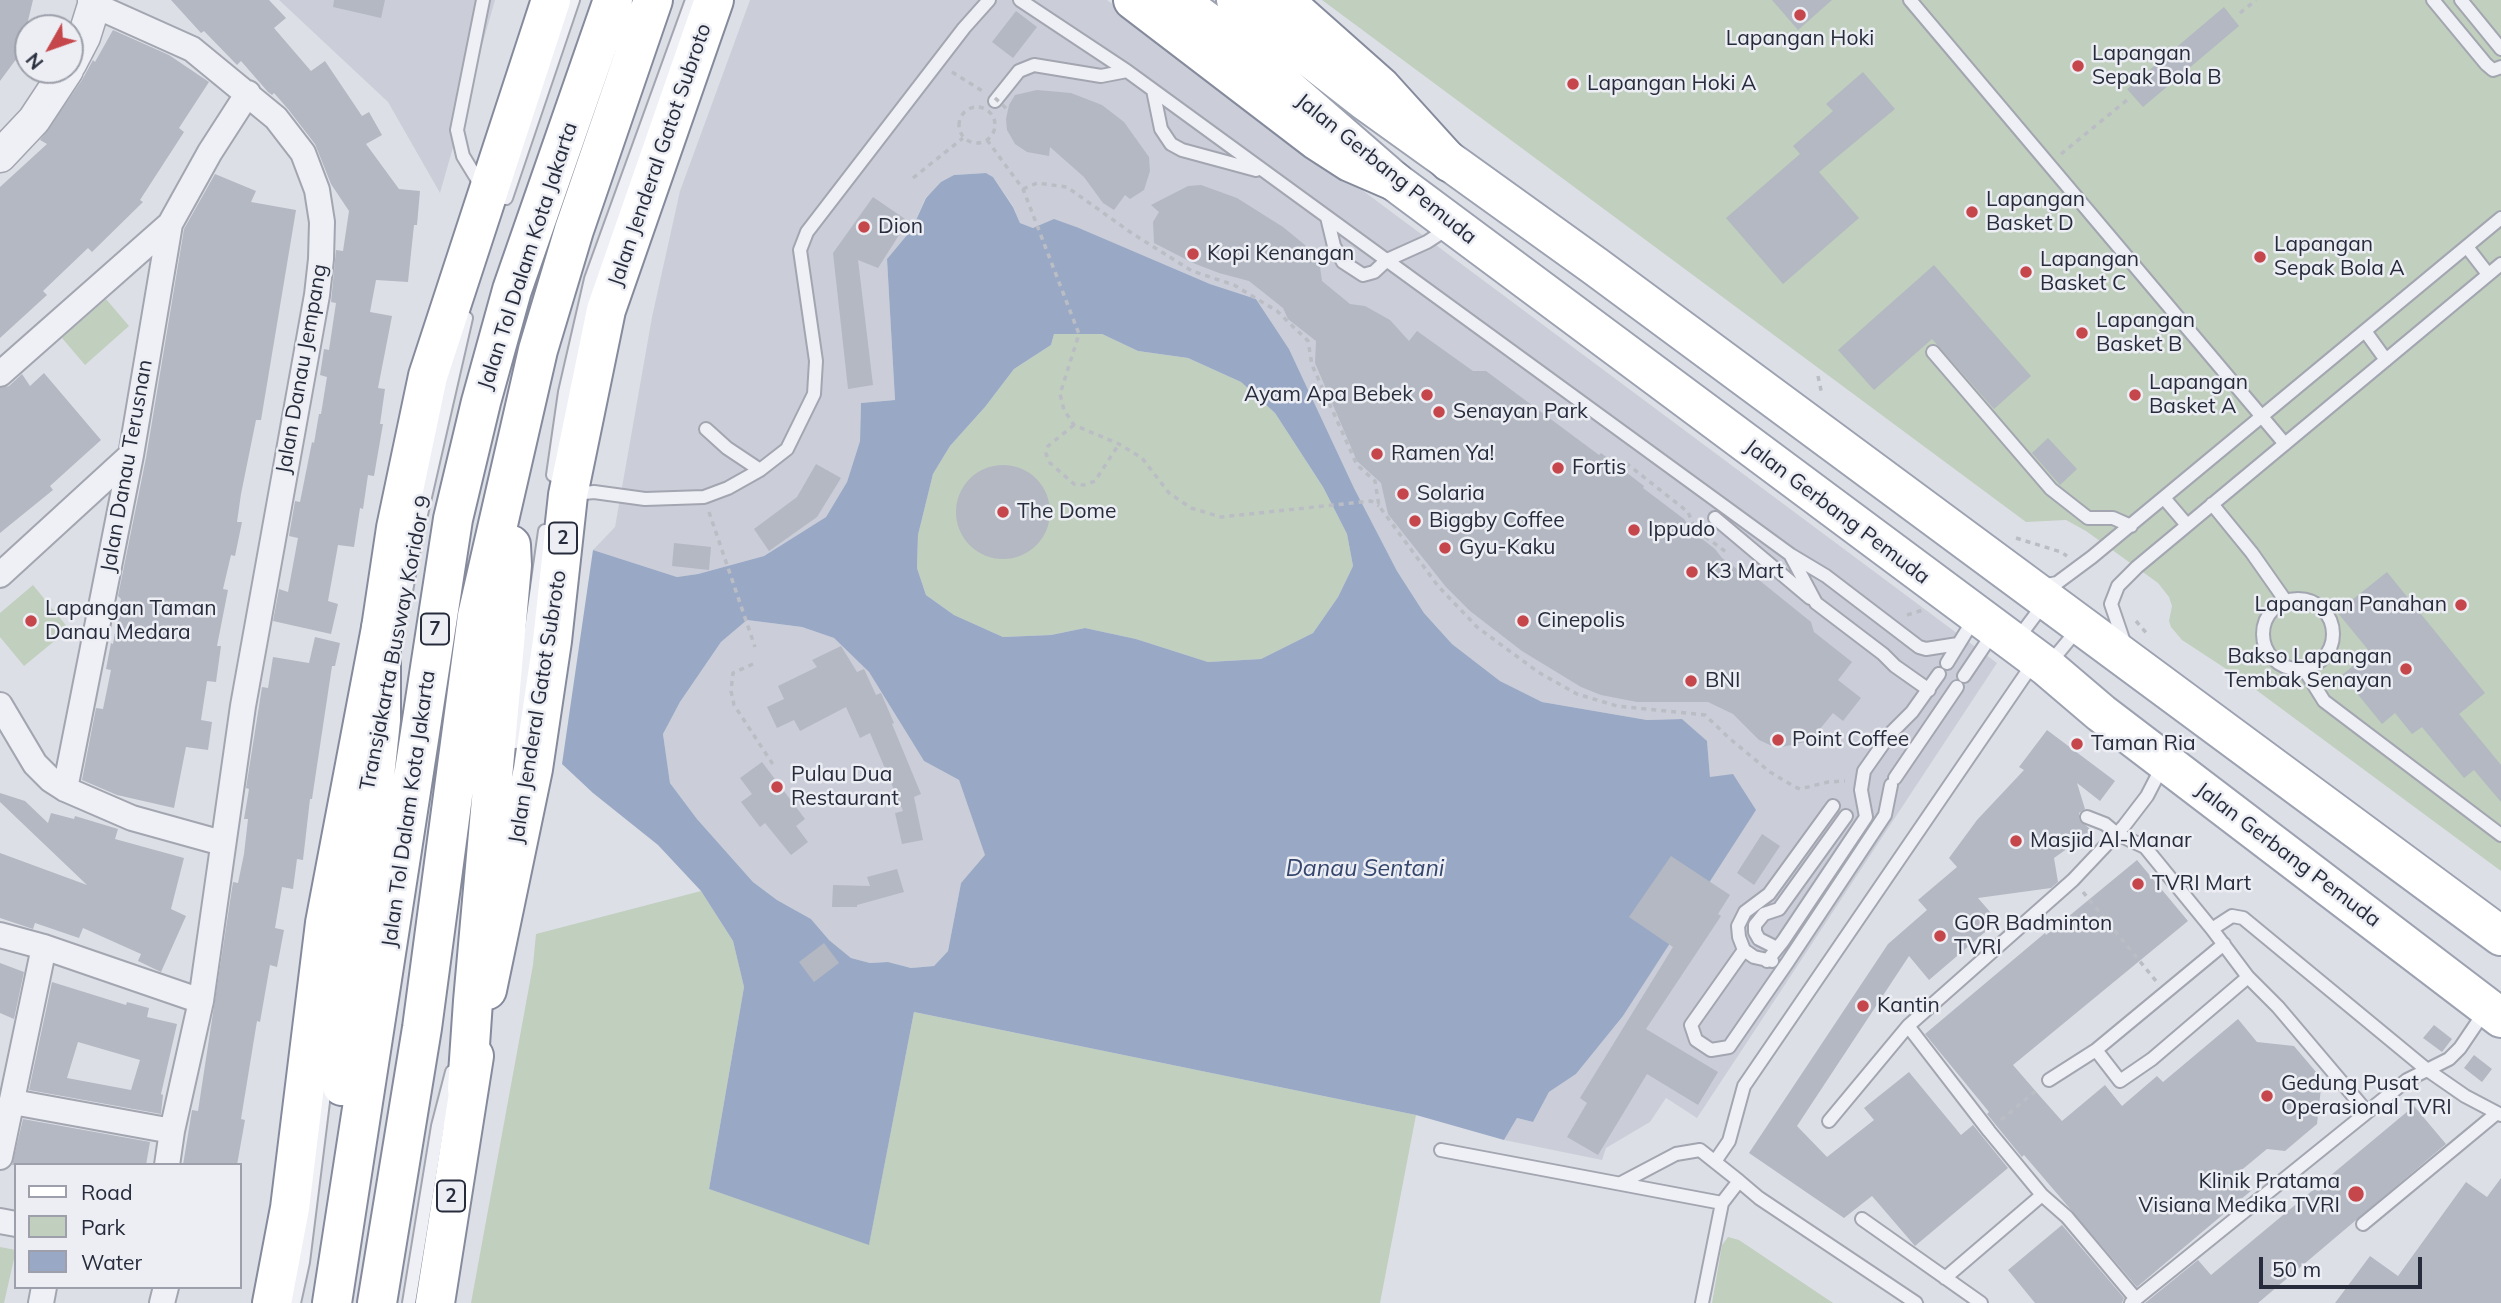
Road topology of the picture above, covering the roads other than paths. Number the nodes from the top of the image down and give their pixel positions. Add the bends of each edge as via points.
1 (483, 0) edge
2 (551, 0) edge
3 (573, 0) edge
4 (613, 0) edge
5 (653, 0) edge
6 (692, 0) edge
7 (714, 0) edge
8 (989, 0) edge
9 (1020, 0) edge
10 (1133, 0) edge
11 (1178, 0) edge
12 (1236, 0) edge
13 (1283, 0) edge
14 (1910, 0) edge
15 (2433, 0) edge
16 (2460, 0) edge
17 (94, 3) edge
18 (84, 37) edge
19 (2501, 49) edge
20 (2501, 67) edge
21 (1127, 71) junction
22 (58, 84) edge
23 (1153, 90) junction
24 (248, 93) junction
25 (995, 101) dead end
26 (0, 156) edge
27 (1449, 162) junction
28 (1266, 173) junction
29 (1394, 181) junction
30 (493, 205) junction
31 (1327, 217) junction
32 (2501, 218) edge
33 (170, 225) junction
34 (1453, 225) junction
35 (2467, 247) junction
36 (1387, 260) junction
37 (2501, 264) edge
38 (2488, 274) junction
39 (470, 306) dead end
40 (2365, 331) junction
41 (1933, 352) dead end
42 (2386, 360) junction
43 (0, 374) edge
44 (2263, 416) junction
45 (706, 429) dead end
46 (2285, 444) junction
47 (131, 455) junction
48 (760, 470) junction
49 (509, 473) junction
50 (2164, 498) junction
51 (556, 500) junction
52 (2212, 504) junction
53 (1715, 518) dead end
54 (2187, 525) junction
55 (2131, 526) junction
56 (1791, 555) junction
57 (0, 575) edge
58 (2033, 591) junction
59 (404, 599) dead end
60 (2286, 600) junction
61 (1816, 603) junction
62 (2080, 626) junction
63 (387, 640) junction
64 (2004, 643) junction
65 (2136, 668) junction
66 (2305, 670) junction
67 (1929, 690) junction
68 (0, 705) edge
69 (382, 720) junction
70 (513, 752) dead end
71 (2165, 761) junction
72 (65, 789) junction
73 (1833, 806) dead end
74 (1846, 816) dead end
75 (2087, 817) dead end
76 (2499, 831) edge
77 (2117, 834) junction
78 (501, 835) dead end
79 (222, 844) junction
80 (347, 911) dead end
81 (2212, 929) junction
82 (0, 935) edge
83 (2501, 936) edge
84 (2224, 944) junction
85 (44, 947) junction
86 (1777, 948) junction
87 (1744, 950) junction
88 (1767, 961) junction
89 (1787, 962) junction
90 (2248, 977) junction
91 (201, 1001) junction
92 (472, 1001) junction
93 (2494, 1013) edge
94 (1908, 1026) junction
95 (2096, 1050) junction
96 (329, 1060) dead end
97 (2426, 1069) junction
98 (2049, 1080) road end
99 (467, 1089) junction
100 (13, 1102) junction
101 (2367, 1112) junction
102 (2499, 1114) edge
103 (1829, 1121) dead end
104 (172, 1131) junction
105 (1441, 1150) dead end
106 (0, 1157) edge
107 (1716, 1160) junction
108 (167, 1163) edge
109 (1739, 1181) junction
110 (1621, 1184) junction
111 (2042, 1195) junction
112 (1722, 1203) junction
113 (1861, 1219) dead end
114 (2363, 1224) dead end
115 (1945, 1278) junction
116 (335, 1290) edge
117 (2133, 1301) edge
118 (272, 1303) edge
119 (294, 1303) edge
120 (377, 1303) edge
121 (410, 1303) edge
122 (435, 1303) edge
123 (1702, 1303) edge
124 (1916, 1303) edge
125 (1982, 1303) edge

1 - 30 lane via 457,131 463,156
2 - 30 main road
3 - 30 lane
4 - 116 main road, Jalan Tol Dalam Kota Jakarta / 7 via 513,290 453,519
5 - 49 main road, Jalan Tol Dalam Kota Jakarta / 7 via 574,230 538,350
6 - 51 lane via 591,279 565,392
7 - 51 main road, Jalan Jenderal Gatot Subroto / 2 via 606,310
8 - 48 lane via 807,232 800,250 816,361 814,394 787,449
9 - 21 lane
10 - 29 main road via 1316,139 1350,162
11 - 29 main road, Jalan Gerbang Pemuda via 1233,41
12 - 27 main road, Jalan Gerbang Pemuda
13 - 27 main road via 1381,87
14 - 44 lane
15 - 20 lane via 2486,64 2493,70
16 - 19 lane
17 - 18 street
17 - 24 street, Jalan Danau Jempang via 192,49
21 - 23 lane
21 - 25 lane via 1101,76 1034,65 1019,71
22 - 26 street via 34,120
23 - 28 lane
23 - 28 lane via 1161,129 1171,144
24 - 33 street
24 - 79 street, Jalan Danau Jempang via 276,118 303,153 322,222 321,260
27 - 58 main road, Jalan Gerbang Pemuda
28 - 31 lane
29 - 34 main road, Jalan Gerbang Pemuda
30 - 63 main road via 428,376 396,528
31 - 36 lane
31 - 36 lane via 1343,262 1354,270 1363,275 1374,272
32 - 35 lane
33 - 43 street
33 - 47 street, Jalan Danau Terusnan
34 - 36 lane
34 - 64 main road, Jalan Gerbang Pemuda
35 - 38 lane
35 - 40 lane
36 - 56 lane
37 - 38 lane
38 - 42 lane
39 - 59 lane, Transjakarta Busway Koridor 9
40 - 42 lane
40 - 44 lane
41 - 55 lane via 2051,489 2088,518 2113,518
42 - 46 lane
44 - 46 lane
44 - 50 lane
45 - 48 lane
46 - 52 lane
47 - 57 street
47 - 72 street, Jalan Danau Terusnan
48 - 51 lane via 704,497 645,499 594,492
49 - 92 main road via 512,565
49 - 120 main road, Jalan Tol Dalam Kota Jakarta / 7 via 477,616 422,1028
50 - 54 lane
50 - 55 lane
51 - 70 lane
51 - 99 main road, Jalan Jenderal Gatot Subroto / 2 via 552,640 533,769
52 - 54 lane
52 - 60 lane
53 - 61 lane
54 - 65 lane via 2118,586 2111,604
55 - 58 lane via 2057,583
56 - 61 lane
56 - 64 lane via 1919,647
58 - 62 main road, Jalan Gerbang Pemuda
58 - 64 lane
60 - 66 lane via 2271,611 2263,626 2264,643 2272,659 2287,668
60 - 66 lane via 2302,598 2318,604 2330,617 2334,633 2331,650 2320,663
61 - 67 lane
62 - 64 lane
62 - 65 main road, Jalan Gerbang Pemuda
63 - 69 main road
63 - 118 main road via 326,923 290,1209
64 - 67 lane via 1941,672
64 - 71 main road, Jalan Gerbang Pemuda
64 - 89 lane via 1959,685 1893,781 1885,815
64 - 107 lane via 1744,1086 1728,1141
65 - 83 main road, Jalan Gerbang Pemuda
66 - 76 lane via 2325,701
67 - 86 lane via 1864,771 1866,817
68 - 72 street via 35,764
69 - 80 lane, Transjakarta Busway Koridor 9
69 - 116 main road via 332,1180
71 - 77 lane via 2147,796
71 - 93 main road, Jalan Gerbang Pemuda
72 - 79 street via 132,818
73 - 87 lane via 1769,894 1745,912 1738,926
74 - 86 lane via 1779,909 1764,914 1755,925 1759,939
75 - 77 lane
77 - 81 lane via 2144,848
77 - 94 lane via 2073,880
78 - 92 lane
79 - 91 street, Jalan Danau Jempang
81 - 84 lane
81 - 97 lane via 2232,916 2243,918
82 - 85 street
84 - 90 lane
84 - 95 lane
85 - 91 street
85 - 100 street
86 - 88 lane
87 - 88 lane
87 - 89 lane via 1691,1025 1696,1041 1711,1051 1728,1047
88 - 89 lane
90 - 95 lane via 2120,1081
90 - 101 lane
91 - 104 street, Jalan Danau Jempang
92 - 99 main road
92 - 121 lane via 438,1126
93 - 97 lane via 2449,1059
94 - 103 lane
94 - 111 lane
95 - 98 lane
96 - 119 lane
97 - 101 lane
97 - 102 lane
99 - 122 main road, Jalan Jenderal Gatot Subroto / 2
100 - 104 street
100 - 106 street
101 - 117 lane
102 - 114 lane
104 - 108 street, Jalan Danau Jempang
105 - 110 lane
107 - 109 lane
107 - 110 lane via 1700,1150 1676,1154
109 - 112 lane
109 - 124 lane
110 - 112 lane
111 - 115 lane
111 - 117 lane via 2067,1217
112 - 123 lane
113 - 115 lane
115 - 125 lane

